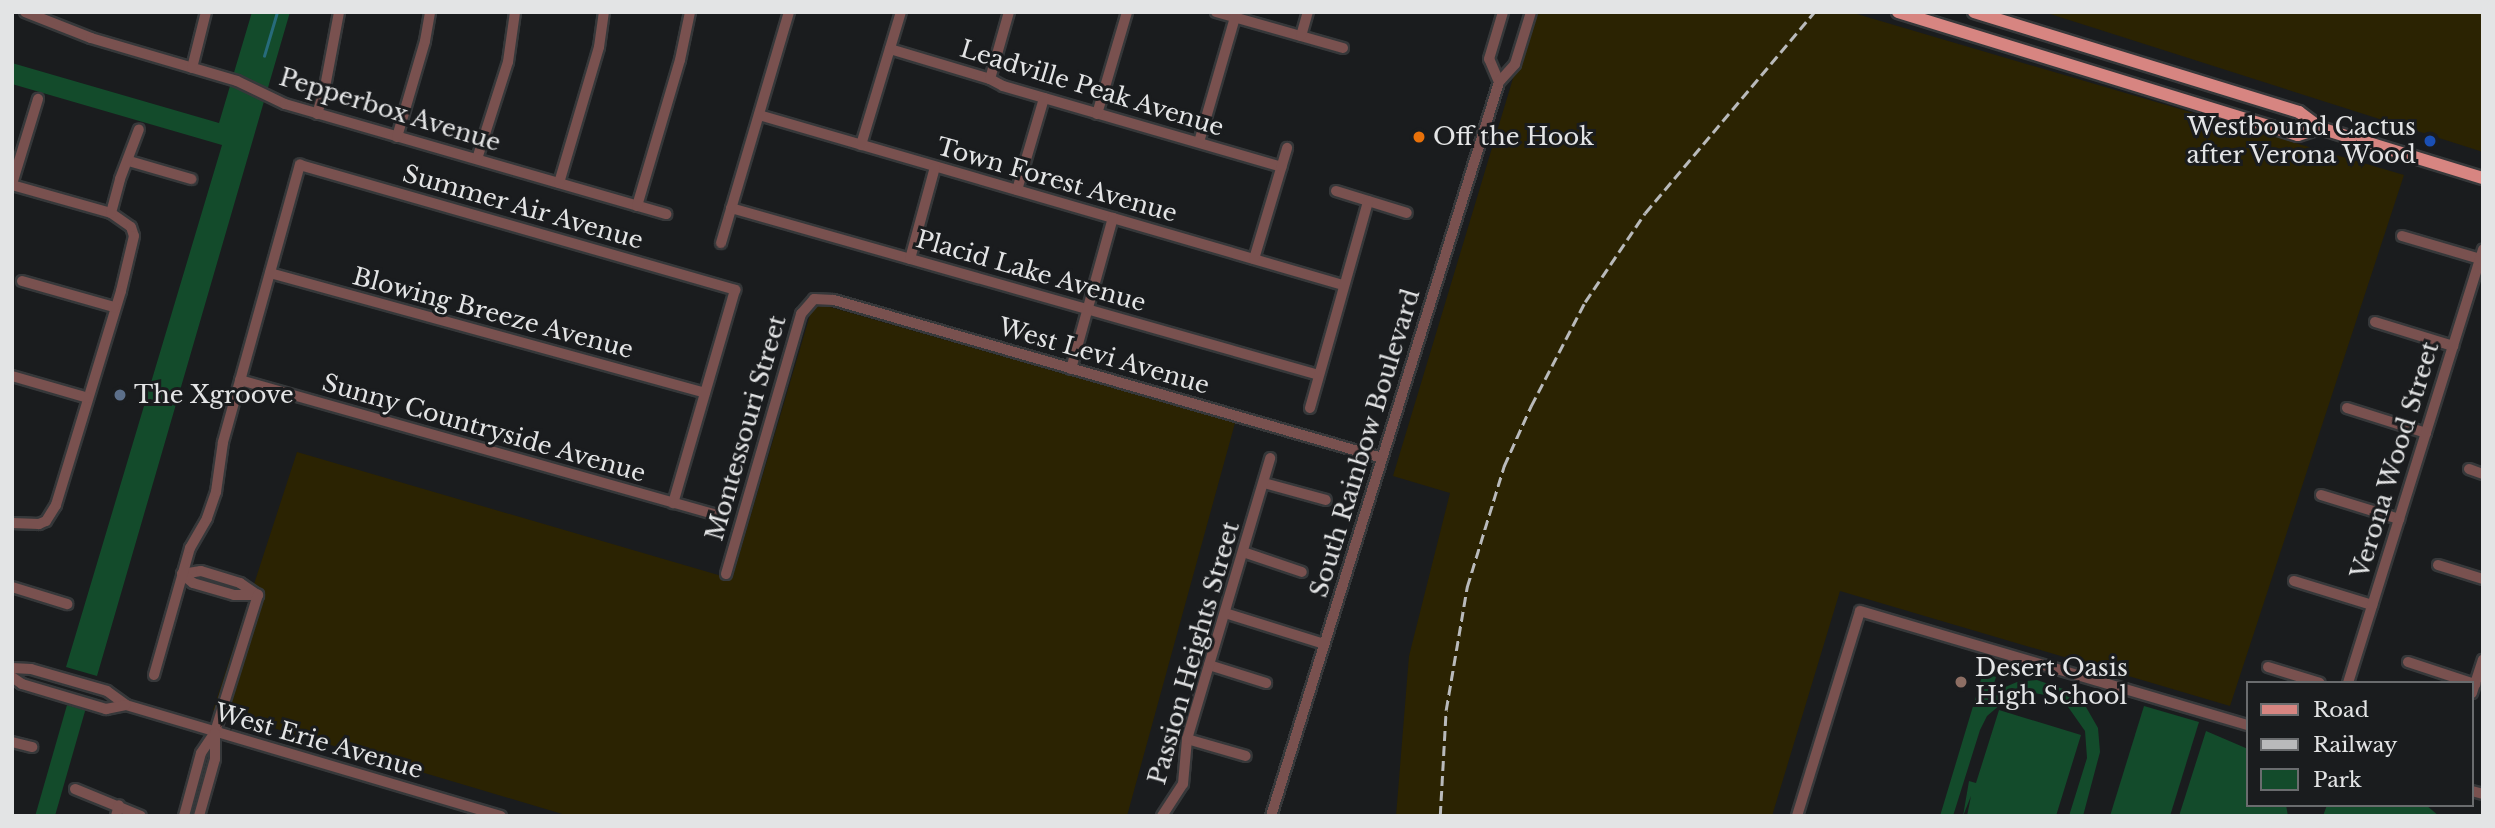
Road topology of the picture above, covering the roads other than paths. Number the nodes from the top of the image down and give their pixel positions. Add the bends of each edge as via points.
1 (25, 12) edge
2 (206, 12) edge
3 (339, 12) edge
4 (430, 12) edge
5 (515, 12) edge
6 (604, 12) edge
7 (690, 12) edge
8 (789, 12) edge
9 (901, 12) edge
10 (1009, 12) edge
11 (1126, 12) edge
12 (1216, 12) edge
13 (1308, 12) edge
14 (1503, 12) edge
15 (1531, 12) edge
16 (1898, 12) edge
17 (1974, 12) edge
18 (1235, 18) junction
19 (1301, 36) junction
20 (1343, 48) dead end
21 (890, 49) junction
22 (192, 68) junction
23 (990, 79) junction
24 (1499, 82) junction
25 (1044, 98) junction
26 (38, 99) dead end
27 (317, 114) junction
28 (1097, 114) junction
29 (759, 115) junction
30 (2320, 128) junction
31 (139, 129) dead end
32 (397, 137) junction
33 (1199, 142) junction
34 (861, 145) junction
35 (1287, 148) dead end
36 (477, 159) junction
37 (129, 161) junction
38 (935, 167) junction
39 (1282, 167) junction
40 (2483, 178) edge
41 (191, 179) dead end
42 (559, 183) junction
43 (12, 185) edge
44 (1017, 190) junction
45 (1336, 191) dead end
46 (1368, 201) junction
47 (637, 206) junction
48 (731, 208) junction
49 (111, 213) junction
50 (1408, 213) dead end
51 (666, 214) dead end
52 (1113, 218) junction
53 (2402, 236) dead end
54 (721, 243) dead end
55 (2481, 254) edge
56 (910, 258) junction
57 (1254, 260) junction
58 (270, 273) junction
59 (22, 281) dead end
60 (1343, 285) junction
61 (814, 299) joint
62 (114, 306) junction
63 (1088, 309) junction
64 (2375, 322) dead end
65 (2453, 346) junction
66 (1072, 369) junction
67 (1319, 375) junction
68 (12, 376) edge
69 (240, 380) junction
70 (705, 393) junction
71 (88, 398) junction
72 (1310, 408) dead end
73 (2347, 408) dead end
74 (2426, 433) junction
75 (1270, 458) dead end
76 (1382, 458) junction
77 (2469, 469) dead end
78 (2483, 474) edge
79 (1264, 483) junction
80 (2321, 495) dead end
81 (1326, 500) dead end
82 (673, 503) junction
83 (716, 515) dead end
84 (2399, 519) junction
85 (12, 523) edge
86 (1243, 552) junction
87 (2438, 565) dead end
88 (1302, 572) dead end
89 (183, 574) junction
90 (726, 574) dead end
91 (2483, 579) edge
92 (2294, 581) dead end
93 (12, 587) edge
94 (66, 604) dead end
95 (2372, 605) junction
96 (1224, 613) junction
97 (1324, 644) junction
98 (2483, 660) edge
99 (2408, 662) dead end
100 (1209, 665) junction
101 (2268, 667) dead end
102 (12, 668) edge
103 (154, 675) dead end
104 (12, 677) edge
105 (2314, 681) edge
106 (2349, 681) edge
107 (2456, 681) edge
108 (1266, 683) dead end
109 (2474, 688) edge
110 (126, 705) junction
111 (2246, 724) edge
112 (215, 732) junction
113 (1187, 739) junction
114 (12, 742) edge
115 (32, 747) dead end
116 (1246, 756) dead end
117 (75, 789) dead end
118 (117, 811) edge
119 (141, 816) edge
120 (184, 816) edge
121 (199, 816) edge
122 (501, 816) edge
123 (1162, 816) edge
124 (1271, 816) edge
125 (1797, 816) edge

1 - 22 street, Pepperbox Avenue via 91,38
2 - 22 street
3 - 27 street
4 - 32 street
5 - 36 street via 508,62
6 - 42 street
7 - 47 street
8 - 29 street
9 - 21 street
10 - 23 street
11 - 28 street
12 - 18 street
13 - 19 street
14 - 24 street, South Rainbow Boulevard via 1489,59
15 - 24 street, South Rainbow Boulevard via 1515,64
16 - 30 main road via 2298,135
17 - 30 main road via 2299,112
18 - 19 street
18 - 33 street
19 - 20 street
21 - 23 street, Leadville Peak Avenue
21 - 34 street
22 - 27 street, Pepperbox Avenue via 237,80
23 - 25 street, Leadville Peak Avenue
24 - 76 street, South Rainbow Boulevard
25 - 28 street, Leadville Peak Avenue
25 - 44 street
26 - 43 street
27 - 32 street, Pepperbox Avenue
28 - 33 street, Leadville Peak Avenue
29 - 34 street, Town Forest Avenue
29 - 48 street
30 - 40 main road
31 - 37 street
32 - 36 street, Pepperbox Avenue
33 - 39 street, Leadville Peak Avenue
34 - 38 street, Town Forest Avenue
35 - 39 street
36 - 42 street, Pepperbox Avenue
37 - 41 street
37 - 49 street
38 - 44 street, Town Forest Avenue
38 - 56 street
39 - 57 street
42 - 47 street, Pepperbox Avenue
43 - 49 street
44 - 52 street, Town Forest Avenue
45 - 46 street
46 - 50 street
46 - 60 street
47 - 51 street, Pepperbox Avenue
48 - 54 street
48 - 56 street, Placid Lake Avenue
49 - 62 street via 131,227 133,248
52 - 57 street, Town Forest Avenue
52 - 63 street
53 - 55 street
55 - 65 street, Verona Wood Street
56 - 63 street, Placid Lake Avenue
57 - 60 street, Town Forest Avenue
58 - 69 street
58 - 70 street, Blowing Breeze Avenue
58 - 70 street, Summer Air Avenue via 300,165 735,290
59 - 62 street
60 - 67 street
61 - 66 street, West Levi Avenue via 834,300
61 - 90 street, Montessouri Street via 801,314
62 - 71 street
63 - 66 street
63 - 67 street, Placid Lake Avenue
64 - 65 street
65 - 74 street, Verona Wood Street
66 - 76 street, West Levi Avenue
67 - 72 street
68 - 71 street
69 - 82 street, Sunny Countryside Avenue
69 - 89 street via 223,442 216,492
70 - 82 street
71 - 85 street via 56,505 46,521
73 - 74 street
74 - 84 street, Verona Wood Street
75 - 79 street, Passion Heights Street
76 - 97 street, South Rainbow Boulevard
77 - 78 street
79 - 81 street
79 - 86 street, Passion Heights Street
80 - 84 street
82 - 83 street, Sunny Countryside Avenue
84 - 95 street, Verona Wood Street
86 - 88 street
86 - 96 street, Passion Heights Street
87 - 91 street
89 - 103 street
89 - 112 street via 192,583 234,595 258,596
92 - 95 street
93 - 94 street
95 - 106 street, Verona Wood Street
96 - 97 street
96 - 100 street, Passion Heights Street
97 - 124 street, South Rainbow Boulevard
98 - 109 street
99 - 107 street
100 - 108 street
100 - 113 street, Passion Heights Street
101 - 105 street
102 - 110 street, West Erie Avenue via 107,691
104 - 110 street, West Erie Avenue via 106,709
110 - 112 street, West Erie Avenue
111 - 125 street via 1860,611
112 - 120 street via 201,753
112 - 121 street via 215,759
112 - 122 street, West Erie Avenue
113 - 116 street
113 - 123 street, Passion Heights Street via 1183,784
114 - 115 street
117 - 118 street
118 - 119 street

